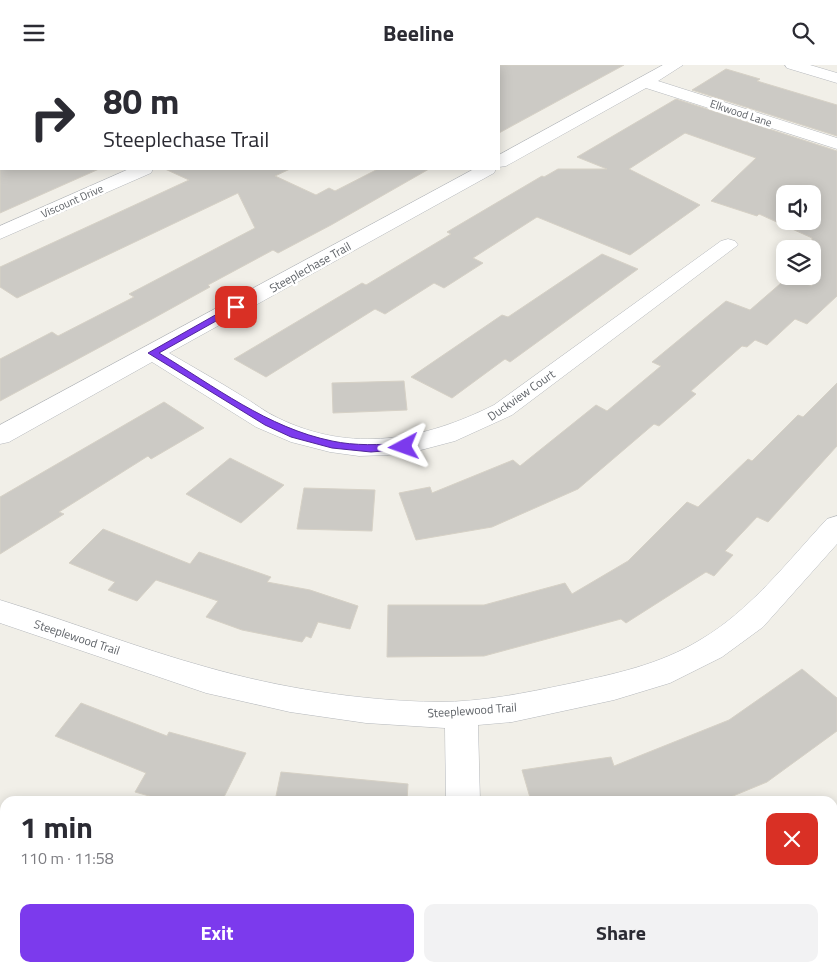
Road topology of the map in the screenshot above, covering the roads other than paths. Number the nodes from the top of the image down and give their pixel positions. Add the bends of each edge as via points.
1 (676, 65) edge
2 (793, 65) edge
3 (837, 78) edge
4 (645, 82) junction
5 (837, 144) edge
6 (500, 161) edge
7 (142, 170) edge
8 (485, 170) edge
9 (0, 233) edge
10 (728, 245) dead end
11 (152, 353) junction
12 (0, 436) edge
13 (837, 526) edge
14 (0, 611) edge
15 (461, 713) junction
16 (463, 796) edge

1 - 4 street
2 - 3 street
4 - 5 street, Elkwood Lane
4 - 6 street
7 - 9 street, Viscount Drive
8 - 11 street, Steeplechase Trail
10 - 11 street, Duckview Court via 503,410 475,426 404,447 371,449 332,445 295,434 268,423
11 - 12 street, Steeplechase Trail
13 - 15 street, Steeplewood Trail via 752,619 711,649 659,673 614,687 512,709
14 - 15 street, Steeplewood Trail via 206,680 281,697 366,710 439,715
15 - 16 street

